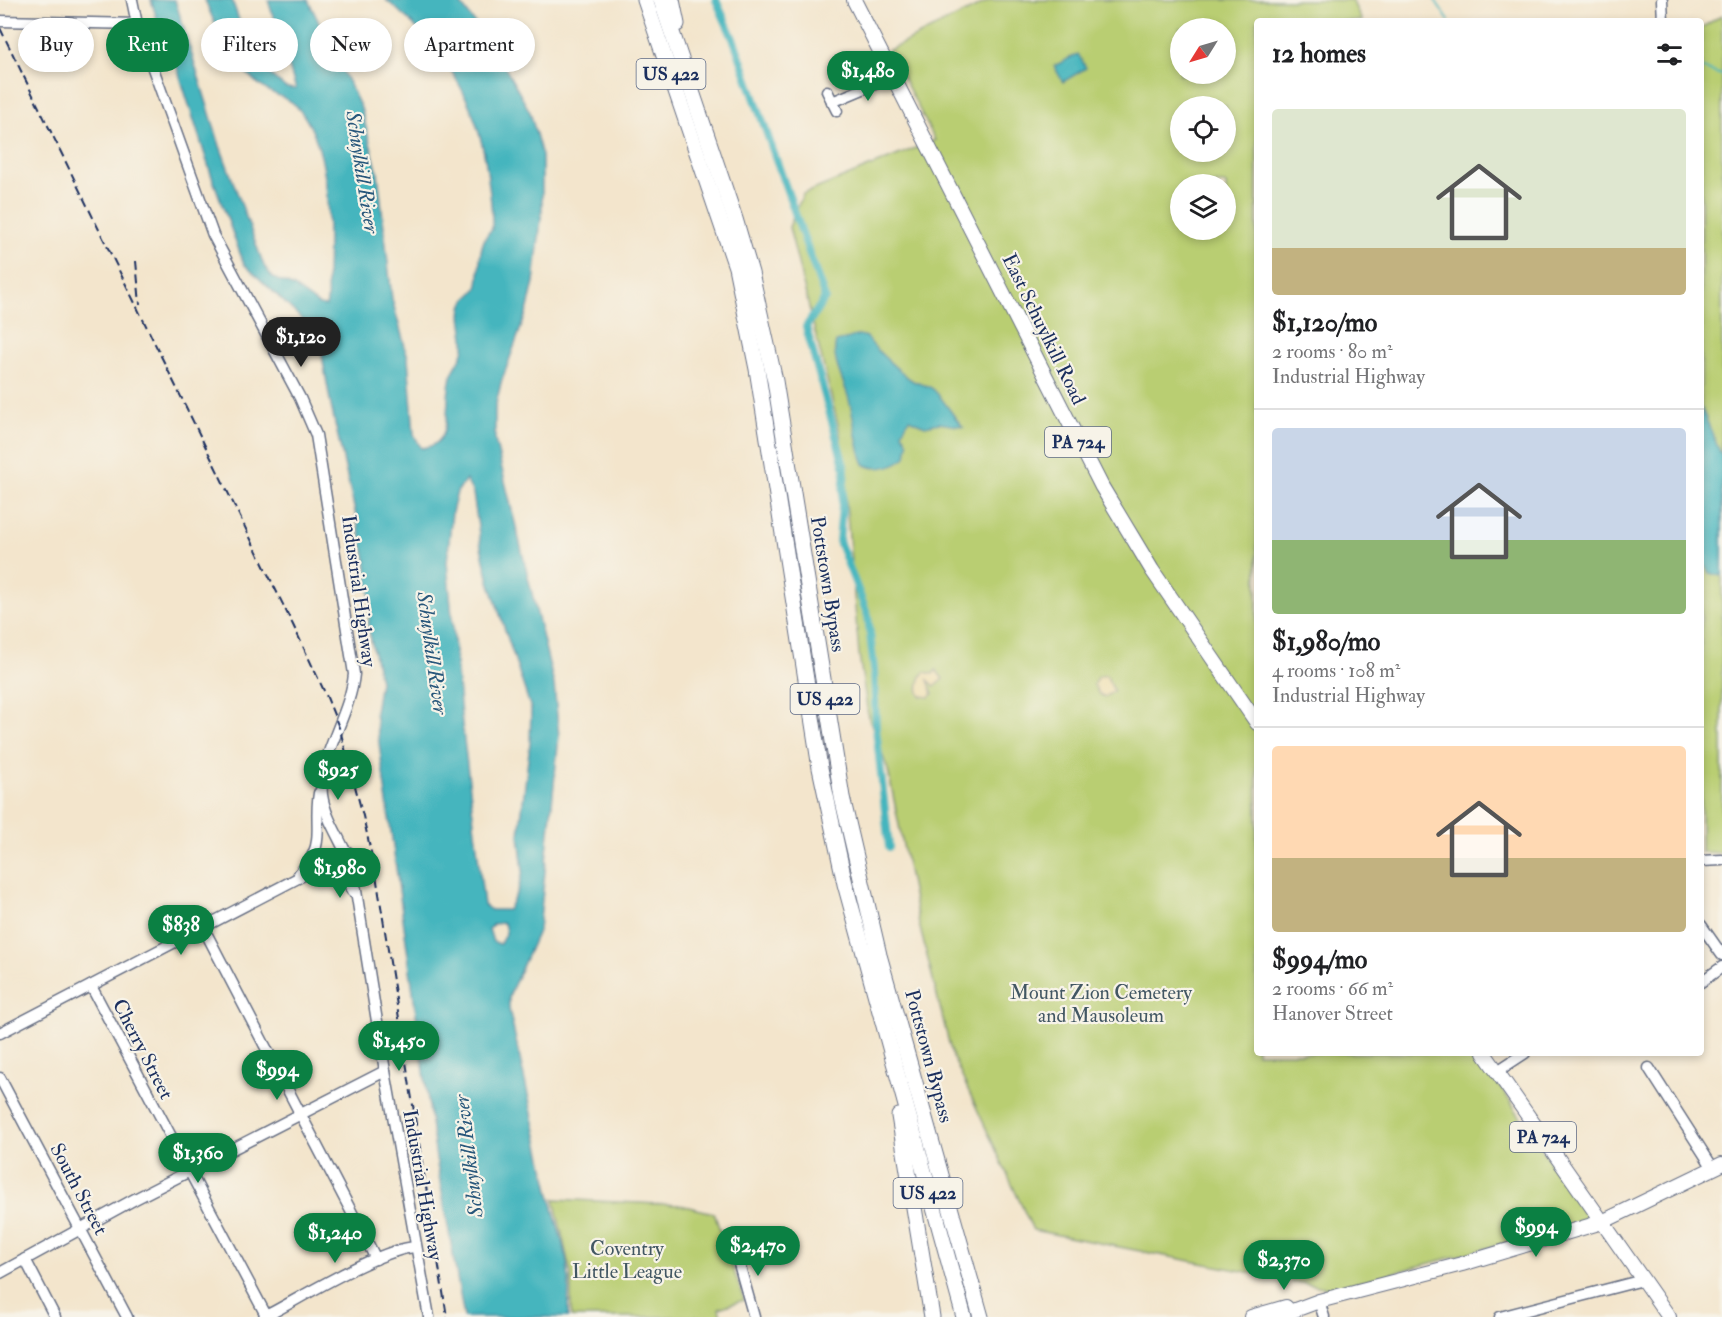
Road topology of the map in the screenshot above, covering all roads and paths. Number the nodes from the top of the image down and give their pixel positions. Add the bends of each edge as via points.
1 (132, 0) edge
2 (637, 0) edge
3 (645, 0) edge
4 (660, 0) edge
5 (672, 0) edge
6 (854, 0) edge
7 (1662, 0) edge
8 (135, 18) edge
9 (1663, 18) edge
10 (0, 21) edge
11 (106, 23) edge
12 (153, 72) edge
13 (894, 76) junction
14 (688, 77) junction
15 (827, 91) dead end
16 (696, 148) junction
17 (1254, 719) edge
18 (324, 766) junction
19 (348, 852) junction
20 (1722, 860) edge
21 (1704, 861) edge
22 (295, 878) junction
23 (358, 911) junction
24 (204, 928) junction
25 (1704, 929) edge
26 (1722, 955) edge
27 (1722, 967) edge
28 (1704, 980) edge
29 (91, 986) junction
30 (0, 1033) edge
31 (1486, 1056) edge
32 (1520, 1056) edge
33 (894, 1068) junction
34 (1649, 1068) dead end
35 (385, 1071) junction
36 (1496, 1072) junction
37 (0, 1078) edge
38 (299, 1114) junction
39 (1718, 1166) edge
40 (188, 1173) junction
41 (1602, 1222) junction
42 (81, 1229) junction
43 (734, 1245) dead end
44 (416, 1247) junction
45 (25, 1259) junction
46 (376, 1259) junction
47 (0, 1273) edge
48 (1642, 1280) junction
49 (1320, 1301) junction
50 (56, 1317) edge
51 (127, 1317) edge
52 (266, 1317) edge
53 (429, 1317) edge
54 (754, 1317) edge
55 (932, 1317) edge
56 (964, 1317) edge
57 (981, 1317) edge
58 (1251, 1317) edge
59 (1276, 1317) edge
60 (1324, 1317) edge
61 (1500, 1317) edge
62 (1669, 1317) edge

1 - 8 street, Industrial Highway
2 - 16 highway
3 - 16 highway, Pottstown Bypass / US 422
4 - 14 highway, Pottstown Bypass / US 422
5 - 14 highway
6 - 13 main road, East Schuylkill Road / PA 724
7 - 9 street
10 - 11 street
12 - 18 street, Industrial Highway via 213,236 316,435 354,674 352,692
13 - 15 street via 835,106
13 - 17 main road, East Schuylkill Road / PA 724 via 1102,487 1152,570
14 - 57 highway, Pottstown Bypass / US 422 via 735,219 764,331 831,741 862,886
16 - 33 highway, Pottstown Bypass / US 422 via 736,267 757,369 820,768 845,884
18 - 19 street, Industrial Highway via 322,794 326,812
18 - 22 street via 316,809 318,838 312,860
19 - 22 street
19 - 23 street, Industrial Highway
20 - 21 street
22 - 23 street via 332,870 350,884
22 - 24 street
23 - 35 street, Industrial Highway
24 - 29 street
24 - 38 street
25 - 26 street
27 - 28 street
29 - 30 street
29 - 40 street, Cherry Street
31 - 36 main road, PA 724
32 - 36 street
33 - 55 highway
33 - 56 highway, Pottstown Bypass / US 422
34 - 39 street
35 - 38 street
35 - 44 street, Industrial Highway
36 - 41 main road, PA 724
37 - 42 street, South Street
38 - 40 street
38 - 46 street
39 - 41 main road
40 - 42 street
40 - 52 street, Cherry Street
41 - 48 main road, PA 724
41 - 49 main road
42 - 45 street
42 - 51 street, South Street
43 - 54 street
44 - 46 street via 404,1247
44 - 53 street, Industrial Highway
45 - 47 street
45 - 50 street
46 - 52 street
48 - 61 street
48 - 62 main road, PA 724
49 - 58 main road via 1311,1299
49 - 59 main road
49 - 60 street

